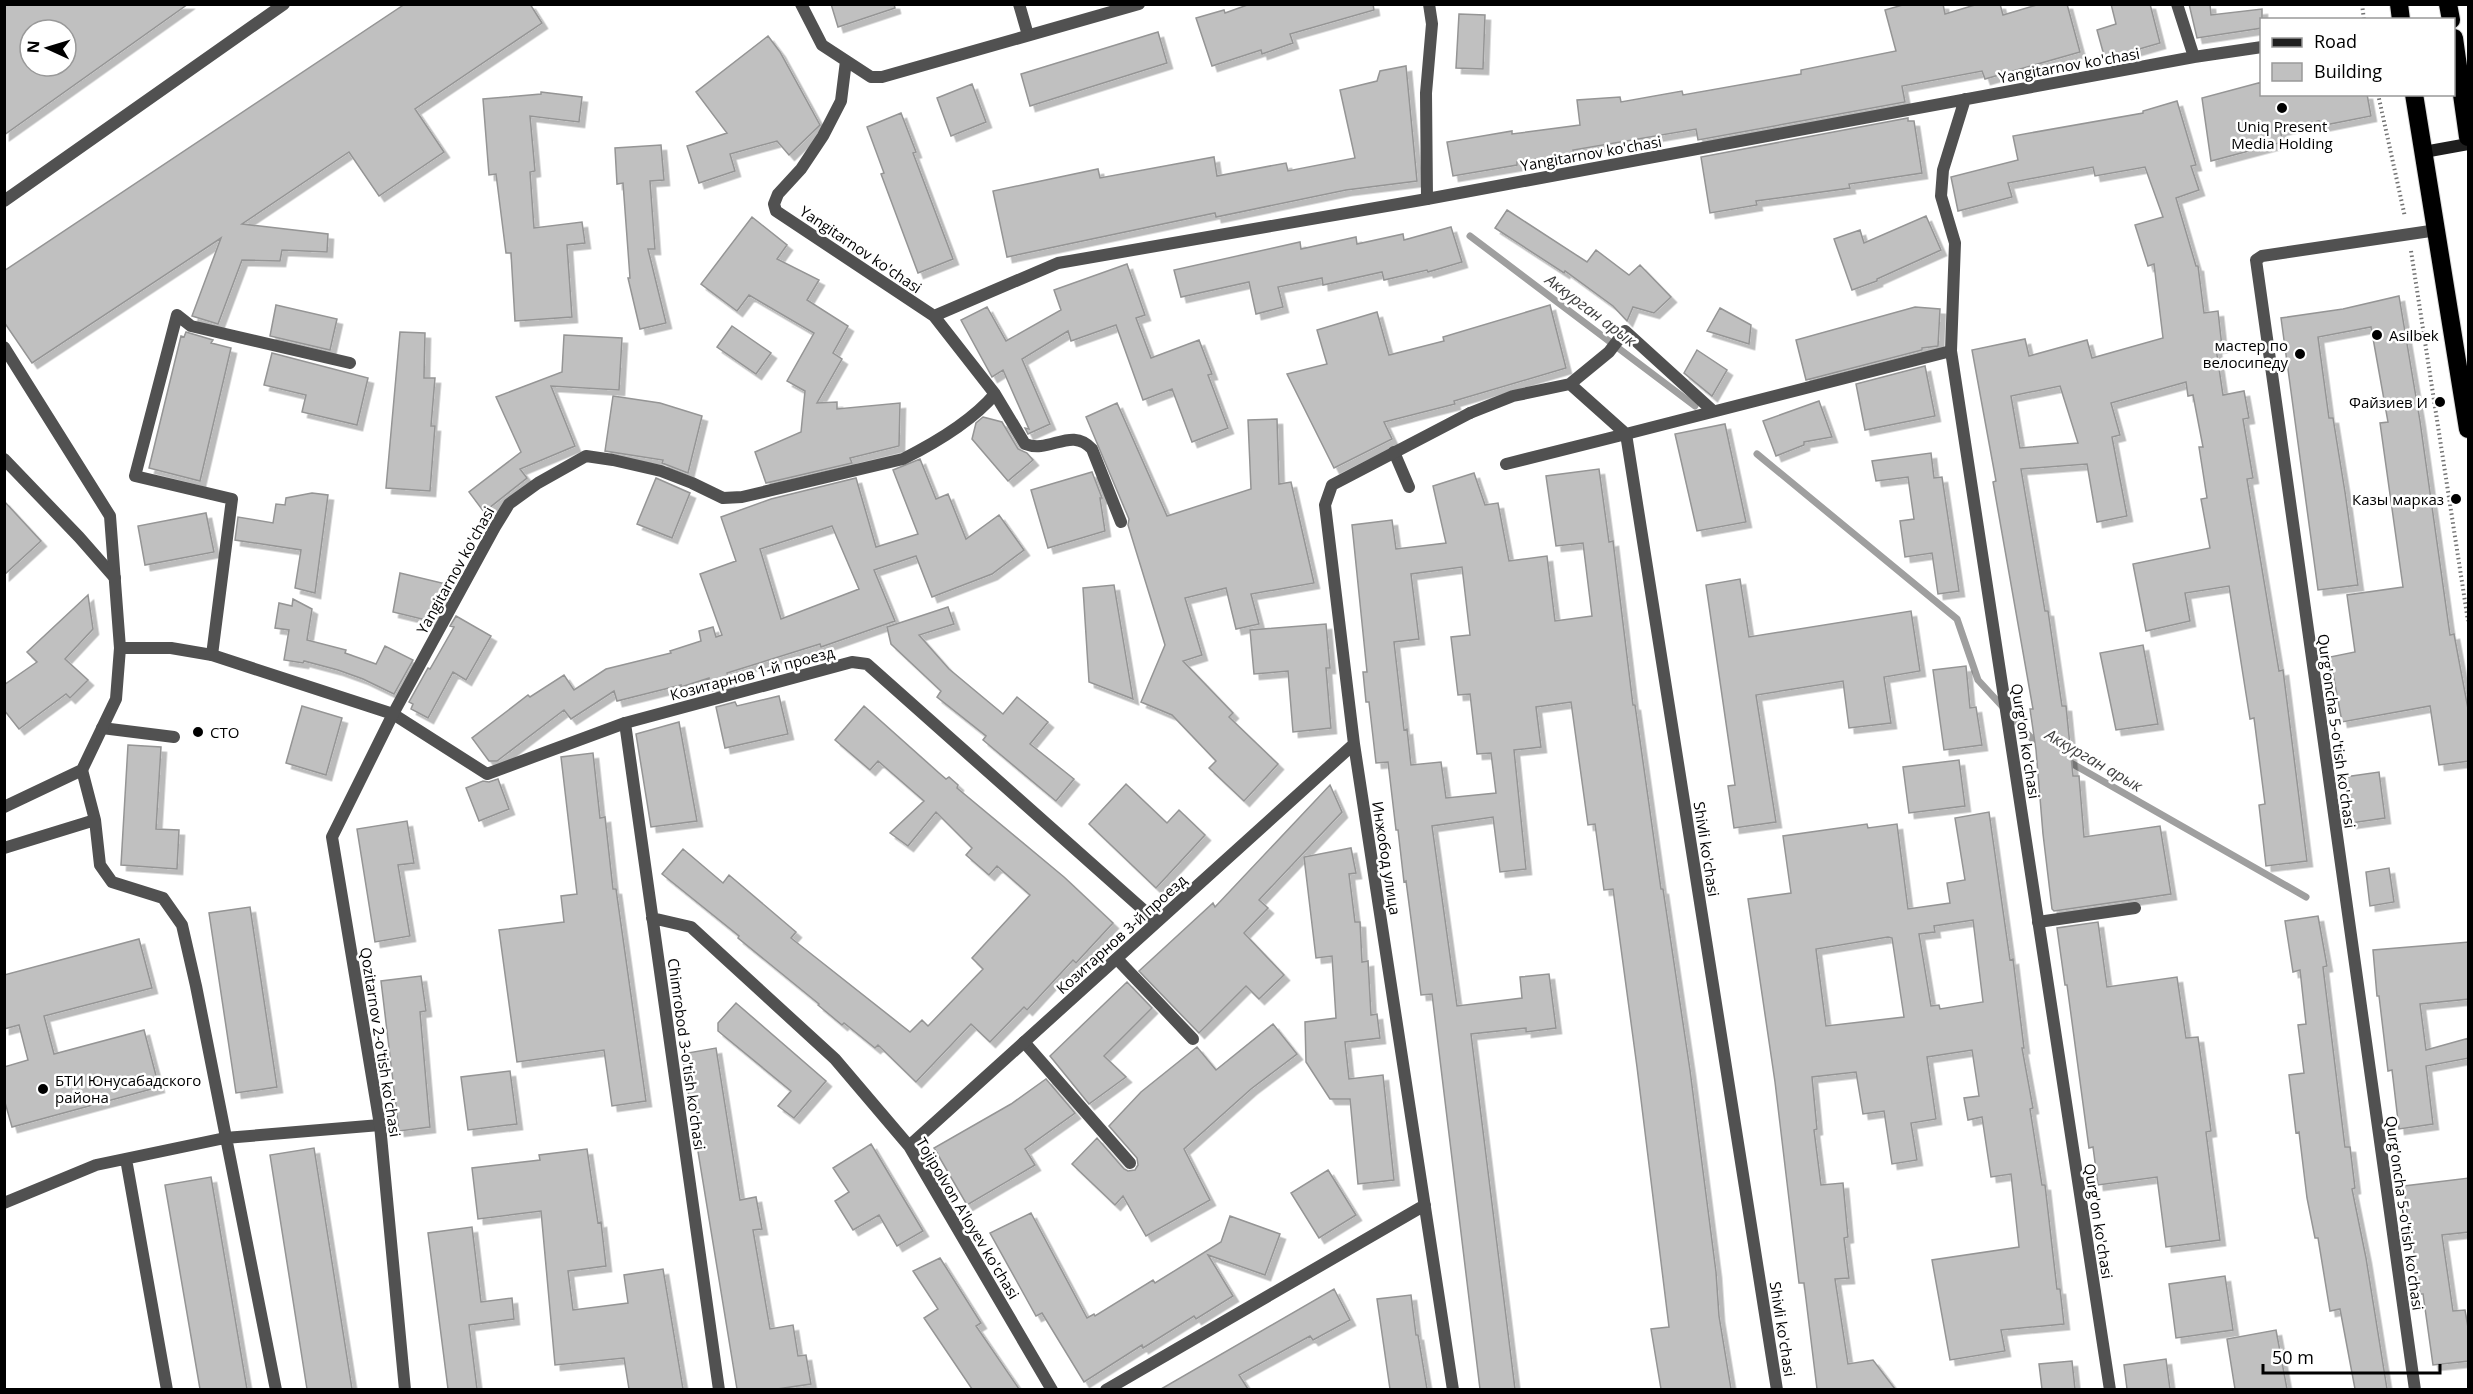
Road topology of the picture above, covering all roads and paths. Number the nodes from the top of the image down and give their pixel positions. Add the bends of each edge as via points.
1 (284, 4) edge
2 (801, 4) edge
3 (1019, 4) edge
4 (1139, 4) edge
5 (1429, 4) edge
6 (2177, 4) edge
7 (1028, 35) junction
8 (2260, 48) edge
9 (2455, 48) edge
10 (2194, 57) junction
11 (846, 61) junction
12 (2378, 96) edge
13 (2414, 96) edge
14 (1965, 99) junction
15 (2469, 137) edge
16 (2469, 144) edge
17 (2424, 152) junction
18 (1427, 199) junction
19 (4, 201) edge
20 (2409, 213) dead end
21 (2404, 214) junction
22 (2437, 230) junction
23 (2409, 235) junction
24 (934, 316) junction
25 (4, 347) edge
26 (1951, 351) junction
27 (350, 363) dead end
28 (1570, 384) junction
29 (995, 394) junction
30 (1713, 411) junction
31 (2469, 429) edge
32 (1626, 434) junction
33 (1394, 452) junction
34 (4, 459) edge
35 (1506, 464) dead end
36 (1409, 487) dead end
37 (1121, 522) dead end
38 (115, 578) junction
39 (2469, 621) edge
40 (120, 648) junction
41 (212, 656) junction
42 (393, 714) junction
43 (625, 723) junction
44 (102, 728) junction
45 (174, 736) dead end
46 (1354, 744) junction
47 (82, 770) junction
48 (4, 807) edge
49 (95, 820) junction
50 (4, 848) edge
51 (2135, 908) dead end
52 (652, 918) junction
53 (1157, 922) junction
54 (2038, 922) junction
55 (1116, 959) junction
56 (1193, 1039) dead end
57 (1024, 1042) junction
58 (380, 1125) junction
59 (225, 1138) junction
60 (909, 1146) junction
61 (126, 1159) junction
62 (1130, 1163) dead end
63 (4, 1203) edge
64 (1425, 1205) junction
65 (167, 1389) edge
66 (276, 1389) edge
67 (405, 1389) edge
68 (719, 1389) edge
69 (1052, 1389) edge
70 (1106, 1389) edge
71 (1453, 1389) edge
72 (1778, 1389) edge
73 (2109, 1389) edge
74 (2415, 1389) edge

1 - 19 street
2 - 11 street via 822,45
3 - 7 street
4 - 7 street
5 - 18 street via 1432,24 1426,93
6 - 10 street
7 - 11 street via 882,77 871,77
8 - 10 street, Yangitarnov ko'chasi
9 - 15 highway
10 - 14 street, Yangitarnov ko'chasi
11 - 24 street, Yangitarnov ko'chasi via 841,101 824,136 778,194 776,211
12 - 21 path
13 - 17 highway
14 - 18 street, Yangitarnov ko'chasi
14 - 26 street, Qurg'on ko'chasi via 1942,178 1944,213 1955,243
16 - 17 main road
17 - 22 highway
18 - 24 street, Yangitarnov ko'chasi via 1058,262
20 - 21 path
21 - 23 path
22 - 23 street, Qurg'oncha 5-o'tish ko'chasi
22 - 31 highway
23 - 39 path
23 - 74 street, Qurg'oncha 5-o'tish ko'chasi via 2256,260
24 - 29 street, Yangitarnov ko'chasi
25 - 38 street via 110,516
26 - 30 street
26 - 54 street, Qurg'on ko'chasi
27 - 41 street via 191,326 177,315 135,476 232,499
28 - 30 street via 1609,352 1625,331
28 - 32 street
28 - 33 street, Инжобод улица via 1513,396
29 - 37 street, Yangitarnov ko'chasi via 1025,444 1038,447 1078,438 1092,448
29 - 42 street, Yangitarnov ko'chasi via 982,409 919,451 894,462 742,496 723,498 661,471 585,456 509,504
30 - 32 street
32 - 35 street
32 - 72 street, Shivli ko'chasi
33 - 36 street
33 - 46 street, Инжобод улица via 1332,485 1325,505
34 - 38 street
38 - 40 street
40 - 41 street via 171,648
40 - 44 street via 116,699
41 - 42 street
42 - 43 street, Козитарнов 1-й проезд via 487,774
42 - 58 street, Qozitarnov 2-o'tish ko'chasi via 332,837
43 - 52 street, Chimrobod 3-o'tish ko'chasi
43 - 53 street, Козитарнов 1-й проезд via 852,662 867,664
44 - 45 street
44 - 47 street
46 - 53 street, Козитарнов 3-й проезд
46 - 64 street, Инжобод улица
47 - 48 street
47 - 49 street
49 - 50 street
49 - 59 street via 100,865 112,882 163,898 182,925
51 - 54 street
52 - 60 street, Tojipolvon A'loyev ko'chasi via 692,927 835,1059
52 - 68 street, Chimrobod 3-o'tish ko'chasi
53 - 55 street, Козитарнов 3-й проезд
54 - 73 street, Qurg'on ko'chasi
55 - 56 street
55 - 57 street, Козитарнов 3-й проезд
57 - 60 street, Козитарнов 3-й проезд
57 - 62 street
58 - 59 street
58 - 67 street, Qozitarnov 2-o'tish ko'chasi
59 - 61 street
59 - 66 street
60 - 69 street, Tojipolvon A'loyev ko'chasi
61 - 63 street via 96,1165
61 - 65 street
64 - 70 street
64 - 71 street, Инжобод улица

